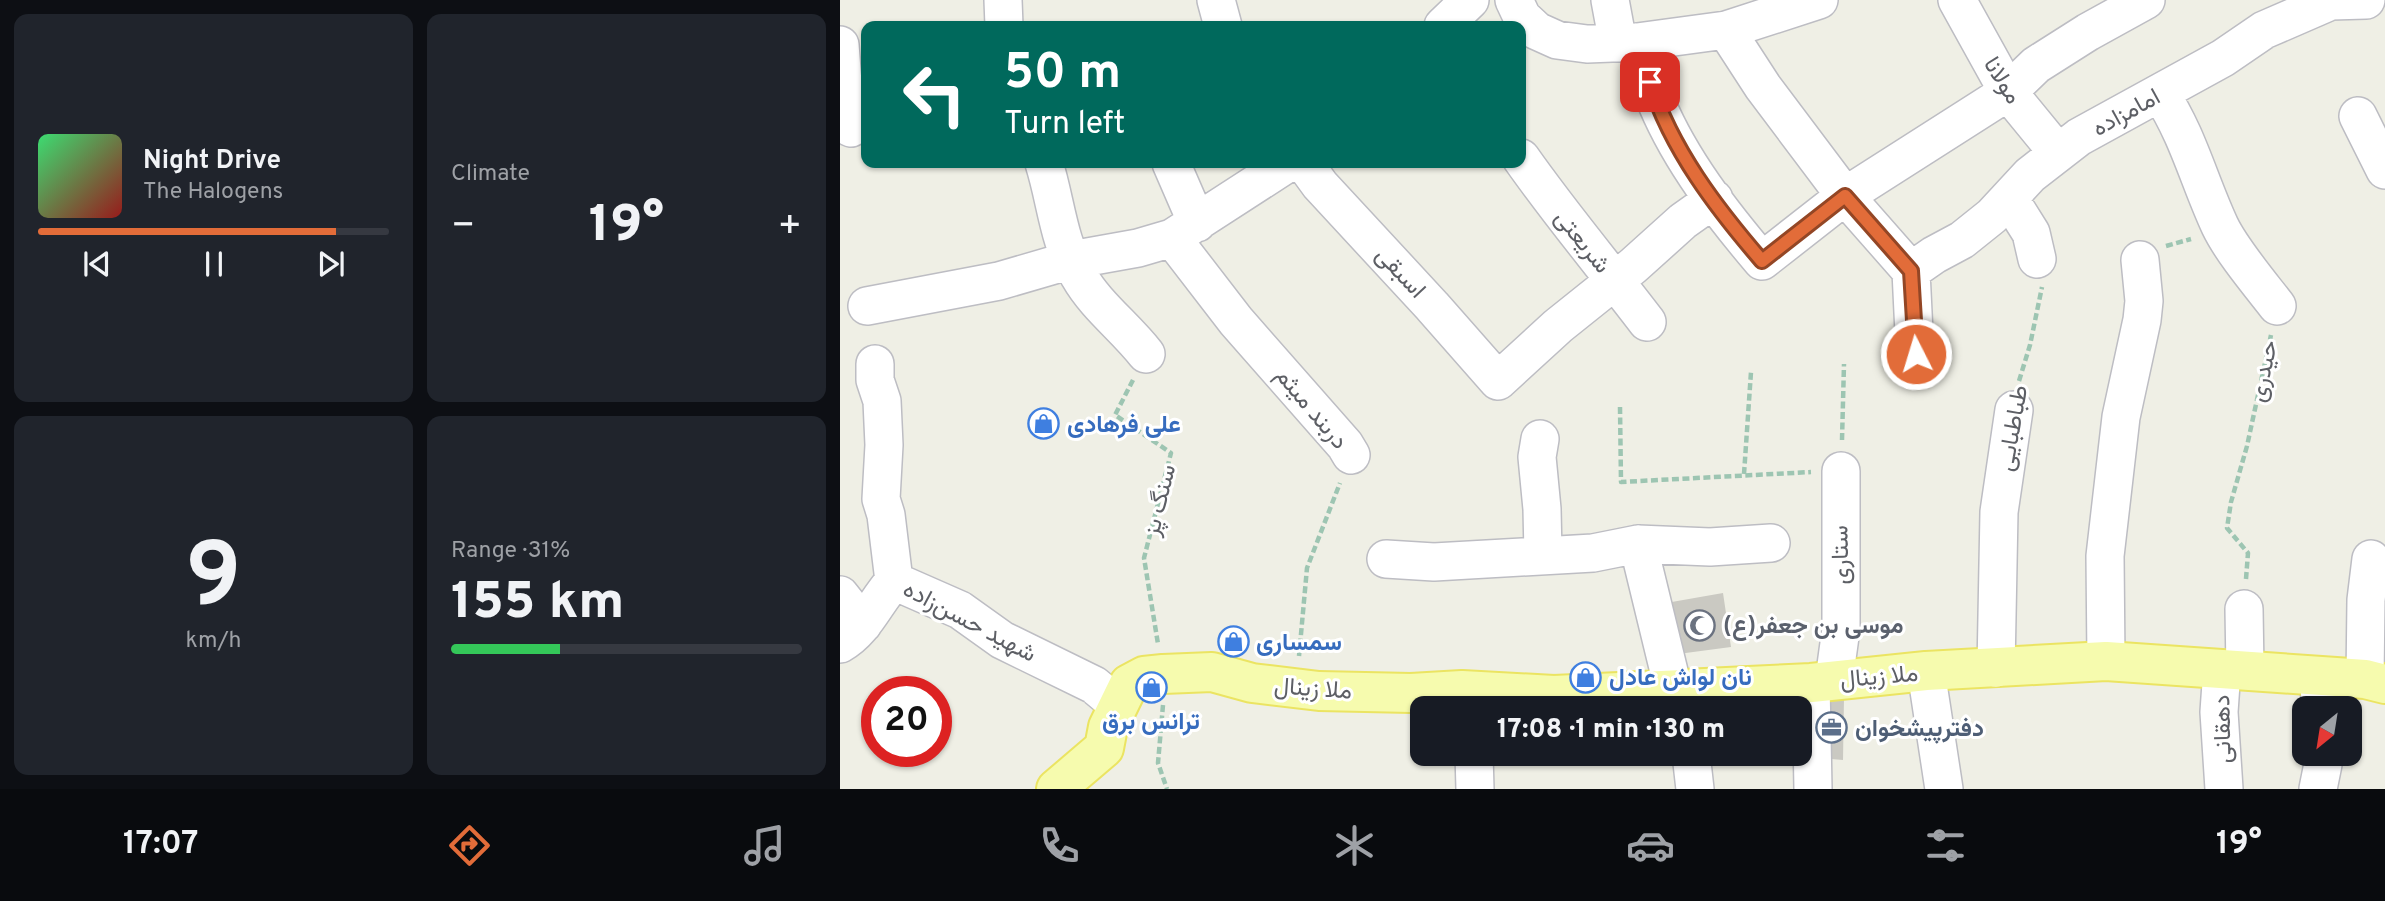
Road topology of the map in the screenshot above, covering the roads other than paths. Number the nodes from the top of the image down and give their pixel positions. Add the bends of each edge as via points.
1 (1003, 0) edge
2 (1471, 0) edge
3 (1514, 0) edge
4 (1610, 0) edge
5 (1819, 0) edge
6 (1957, 0) edge
7 (2146, 0) edge
8 (2343, 0) edge
9 (1004, 21) edge
10 (1448, 21) edge
11 (1726, 30) junction
12 (1628, 42) junction
13 (840, 45) edge
14 (2008, 92) junction
15 (2160, 93) junction
16 (2358, 116) dead end
17 (853, 127) edge
18 (2058, 153) junction
19 (1526, 165) edge
20 (1045, 168) edge
21 (1172, 168) edge
22 (1280, 168) edge
23 (1308, 168) edge
24 (2385, 170) edge
25 (1845, 196) junction
26 (2009, 198) junction
27 (1714, 199) junction
28 (1184, 230) junction
29 (2037, 259) road end
30 (1071, 260) junction
31 (2140, 260) road end
32 (1911, 271) junction
33 (1614, 279) junction
34 (867, 306) dead end
35 (2277, 306) road end
36 (1647, 322) dead end
37 (1146, 354) road end
38 (1916, 354) dead end
39 (874, 364) dead end
40 (2014, 410) road end
41 (1540, 439) dead end
42 (1351, 455) road end
43 (1841, 471) road end
44 (1771, 543) dead end
45 (1638, 544) junction
46 (1543, 554) junction
47 (1386, 559) dead end
48 (2371, 559) dead end
49 (894, 581) junction
50 (840, 595) edge
51 (2244, 609) road end
52 (851, 634) edge
53 (2106, 661) junction
54 (1996, 668) junction
55 (2234, 669) junction
56 (1926, 671) junction
57 (1823, 681) junction
58 (2375, 681) edge
59 (2320, 693) edge
60 (1682, 695) edge
61 (1410, 696) edge
62 (1538, 696) edge
63 (1118, 705) junction
64 (1474, 766) edge
65 (1692, 766) edge
66 (2323, 766) edge
67 (1056, 789) edge
68 (1475, 789) edge
69 (1695, 789) edge
70 (1813, 789) edge
71 (1944, 789) edge
72 (2224, 789) edge
73 (2318, 789) edge

1 - 9 street
2 - 10 street
3 - 12 street via 1537,31 1557,40
4 - 12 street
5 - 11 street
6 - 14 street, مولانا
7 - 14 street via 2036,65
8 - 15 street, امامزاده via 2264,30
11 - 12 street
11 - 25 street
12 - 27 street via 1669,129
13 - 17 street via 845,108
14 - 18 street, مولانا
14 - 25 street
15 - 18 street, امامزاده
15 - 35 street, حیدری via 2189,145 2222,230
16 - 24 street
18 - 26 street, امامزاده
19 - 33 street, شریعتی
20 - 30 street
21 - 28 street, دربند میثم
22 - 28 street
23 - 33 street, اسبقی via 1497,381
25 - 27 street via 1762,261
25 - 32 street
26 - 29 street via 2031,233
26 - 32 street, امامزاده via 1962,240
27 - 33 street
28 - 30 street via 1138,248
28 - 42 street, دربند میثم via 1236,321
30 - 34 street via 999,281
30 - 37 street via 1095,299
31 - 53 street via 2142,320 2121,417 2105,556
32 - 38 street
33 - 36 street, شریعتی
39 - 49 street via 882,401 881,499
40 - 54 street, طباطبایی via 1998,512
41 - 46 street
43 - 57 street, ستاری via 1841,629
44 - 45 street via 1710,547
45 - 46 street via 1593,553
45 - 60 street
46 - 47 street via 1434,562
48 - 58 street via 2366,600
49 - 52 street, شهید حسن‌زاده
49 - 63 street, شهید حسن‌زاده via 960,610 1002,640 1094,685
50 - 52 street
51 - 55 street
53 - 54 main road, ملا زینال
53 - 55 main road, ملا زینال
54 - 56 main road, ملا زینال
55 - 59 main road, ملا زینال
55 - 72 street, دهقانی via 2219,712
56 - 57 main road, ملا زینال
56 - 71 street
57 - 60 main road, ملا زینال
57 - 70 street, ستاری
58 - 59 main road, ملا زینال
60 - 62 main road, ملا زینال
61 - 63 main road, ملا زینال via 1252,683 1212,672 1144,677 1129,684
63 - 67 main road, ملا زینال via 1104,748
64 - 68 street
65 - 69 street
66 - 73 street

